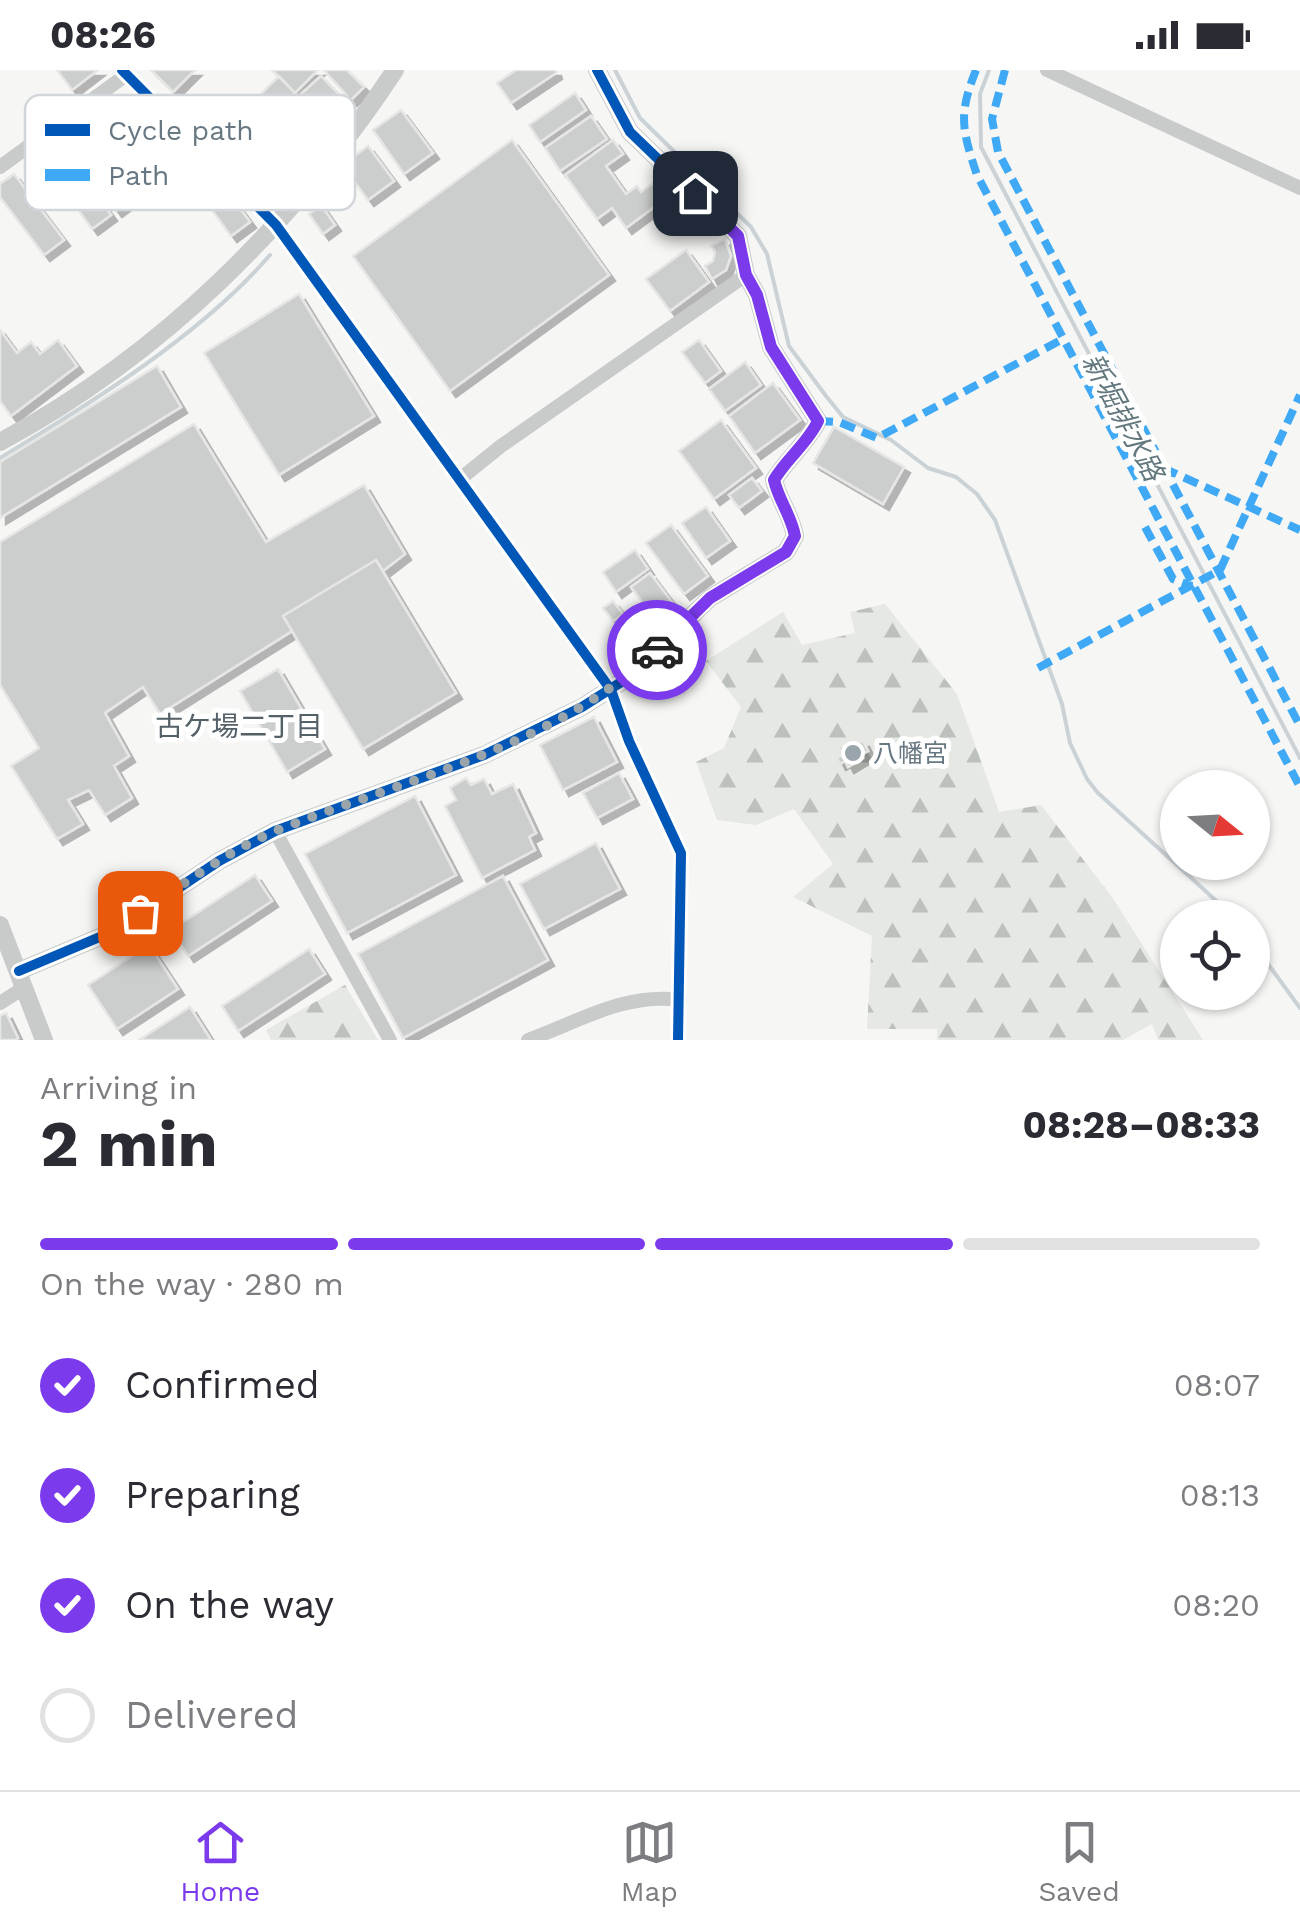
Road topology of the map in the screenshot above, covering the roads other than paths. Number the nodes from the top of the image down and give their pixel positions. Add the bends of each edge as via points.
1 (395, 70) edge
2 (597, 70) edge
3 (1047, 70) edge
4 (124, 72) edge
5 (94, 95) edge
6 (147, 95) edge
7 (355, 127) edge
8 (25, 148) edge
9 (0, 167) edge
10 (1300, 188) edge
11 (261, 210) edge
12 (289, 210) edge
13 (276, 225) junction
14 (746, 275) junction
15 (0, 442) edge
16 (460, 480) junction
17 (611, 690) junction
18 (275, 831) junction
19 (0, 925) edge
20 (22, 979) junction
21 (680, 1000) junction
22 (0, 1003) edge
23 (44, 1040) edge
24 (390, 1040) edge
25 (528, 1040) edge
26 (678, 1040) edge

1 - 7 street
2 - 14 street via 630,132 738,236
3 - 10 street
4 - 5 street
4 - 6 street
8 - 9 street
11 - 13 street
12 - 13 street
13 - 15 street via 117,368
13 - 16 street
14 - 16 street
14 - 17 street via 771,347 818,421 774,480 795,536 786,552 710,598
16 - 17 street
17 - 18 street via 484,755
17 - 21 street via 681,852
18 - 20 street via 114,931
18 - 24 street
19 - 20 street
20 - 22 street
20 - 23 street
21 - 25 street via 628,1001
21 - 26 street

